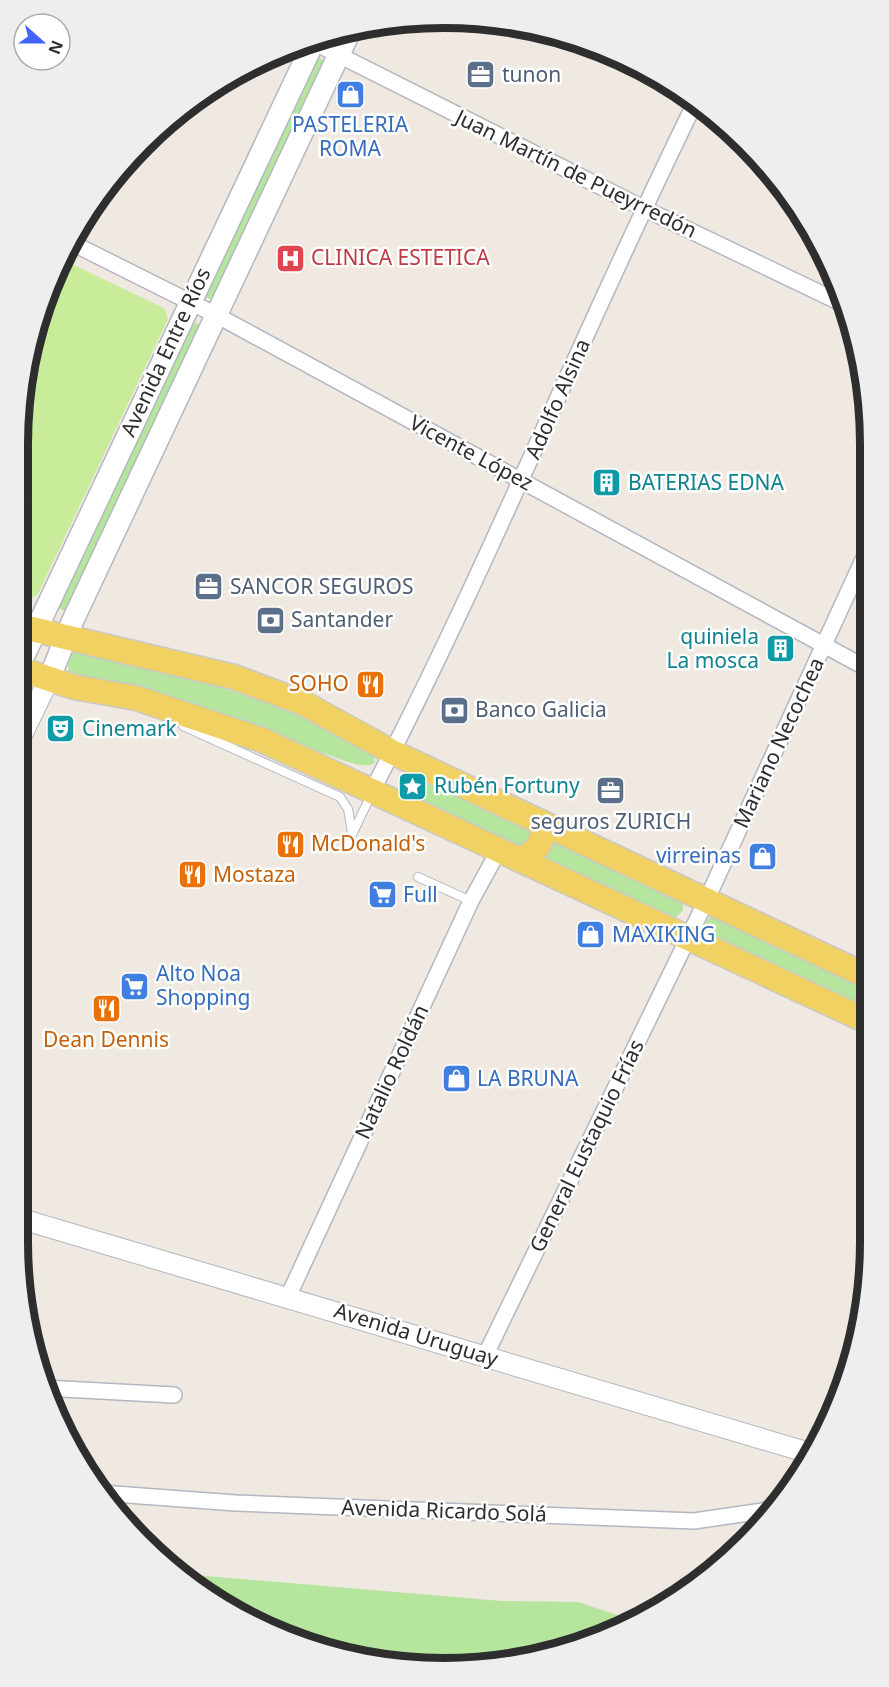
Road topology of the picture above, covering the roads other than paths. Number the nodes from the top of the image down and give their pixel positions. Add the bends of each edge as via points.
1 (346, 41) edge
2 (322, 47) edge
3 (307, 53) edge
4 (338, 57) junction
5 (692, 110) edge
6 (643, 208) junction
7 (79, 246) edge
8 (834, 300) edge
9 (189, 301) junction
10 (218, 316) junction
11 (522, 481) junction
12 (860, 567) edge
13 (28, 625) edge
14 (28, 627) edge
15 (66, 638) junction
16 (824, 646) junction
17 (860, 665) edge
18 (28, 671) edge
19 (49, 679) junction
20 (136, 698) junction
21 (157, 715) dead end
22 (28, 722) edge
23 (175, 723) dead end
24 (392, 752) junction
25 (271, 755) junction
26 (372, 791) junction
27 (539, 821) junction
28 (352, 833) junction
29 (347, 845) dead end
30 (512, 855) junction
31 (418, 877) dead end
32 (471, 901) junction
33 (706, 901) junction
34 (689, 937) junction
35 (860, 973) edge
36 (860, 1018) edge
37 (28, 1221) edge
38 (288, 1297) junction
39 (485, 1356) junction
40 (55, 1389) edge
41 (174, 1395) dead end
42 (805, 1452) edge
43 (112, 1494) edge
44 (762, 1511) edge

1 - 4 main road, Avenida Entre Ríos
2 - 4 street, Juan Martín de Pueyrredón
3 - 9 main road, Avenida Entre Ríos
4 - 6 street, Juan Martín de Pueyrredón
4 - 10 main road, Avenida Entre Ríos
5 - 6 street, Adolfo Alsina
6 - 8 street, Juan Martín de Pueyrredón
6 - 11 street, Adolfo Alsina
7 - 9 street, Vicente López
9 - 10 street, Vicente López
9 - 13 main road, Avenida Entre Ríos
10 - 11 street, Vicente López
10 - 15 main road, Avenida Entre Ríos
11 - 16 street, Vicente López
11 - 24 street, Adolfo Alsina
12 - 16 street, Mariano Necochea
14 - 15 main road
15 - 19 main road, Avenida Entre Ríos
15 - 24 main road via 234,677 303,703
16 - 17 street, Vicente López
16 - 33 street, Mariano Necochea
18 - 19 main road
19 - 20 main road
19 - 22 street
20 - 21 lane
20 - 25 main road via 221,724
23 - 25 lane
24 - 26 street, Adolfo Alsina
24 - 27 main road
25 - 26 main road
25 - 28 lane via 340,797 348,809
26 - 28 lane
26 - 30 main road
27 - 30 main road via 543,829 540,844 534,851
27 - 33 main road
28 - 29 lane
30 - 32 street, Natalio Roldán via 494,859
30 - 34 main road
31 - 32 lane
32 - 38 street, Natalio Roldán
33 - 34 street, Mariano Necochea
33 - 35 main road
34 - 36 main road
34 - 39 street, General Eustaquio Frías
37 - 38 street, Avenida Uruguay
38 - 39 street, Avenida Uruguay
39 - 42 street, Avenida Uruguay
40 - 41 street
43 - 44 street, Avenida Ricardo Solá via 236,1503 694,1521

